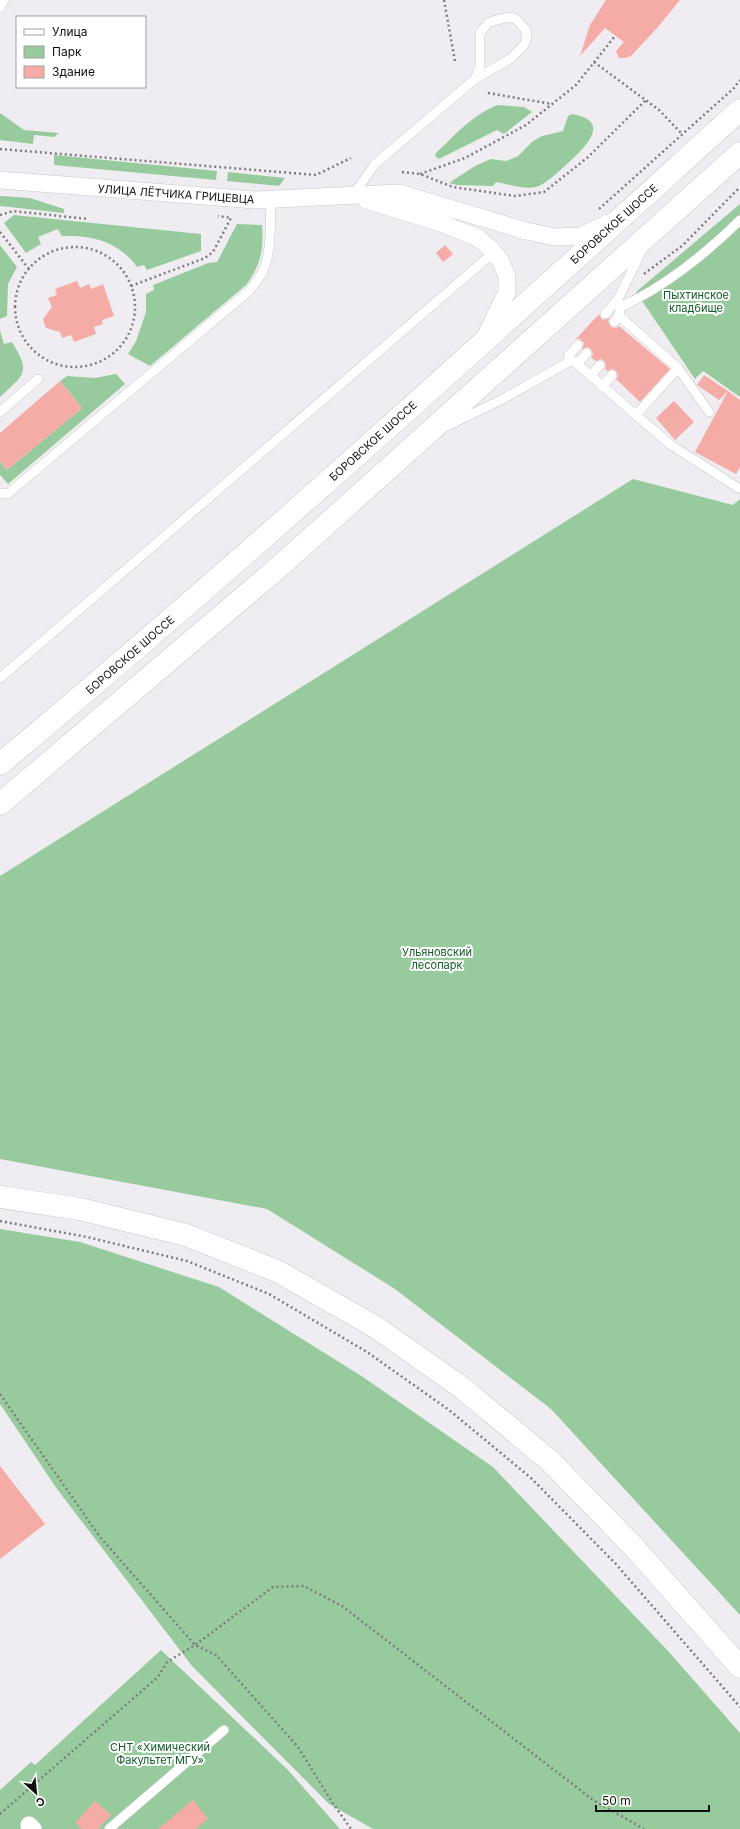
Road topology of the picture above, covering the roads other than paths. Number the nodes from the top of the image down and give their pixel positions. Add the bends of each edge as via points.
1 (4, 0) edge
2 (0, 8) edge
3 (475, 79) junction
4 (740, 110) edge
5 (740, 153) edge
6 (0, 180) edge
7 (352, 196) junction
8 (272, 200) junction
9 (624, 216) junction
10 (740, 220) edge
11 (728, 232) junction
12 (740, 233) edge
13 (649, 236) junction
14 (494, 252) junction
15 (619, 307) junction
16 (605, 314) dead end
17 (483, 343) junction
18 (578, 345) dead end
19 (587, 353) dead end
20 (574, 362) junction
21 (600, 365) dead end
22 (678, 368) junction
23 (590, 376) junction
24 (612, 376) dead end
25 (38, 379) dead end
26 (602, 387) junction
27 (0, 412) edge
28 (709, 412) dead end
29 (636, 415) junction
30 (426, 436) junction
31 (740, 489) edge
32 (0, 493) edge
33 (0, 678) edge
34 (0, 764) edge
35 (0, 804) edge
36 (1, 1197) edge
37 (740, 1668) edge
38 (224, 1730) dead end
39 (109, 1829) edge

1 - 2 lane
3 - 3 lane via 510,59 524,45 526,30 516,19 511,17 488,23 480,33 480,66
3 - 7 lane via 375,164
4 - 9 main road, БОРОВСКОЕ ШОССЕ
5 - 13 main road
6 - 8 street, УЛИЦА ЛЁТЧИКА ГРИЦЕВЦА
7 - 8 street, УЛИЦА ЛЁТЧИКА ГРИЦЕВЦА
7 - 9 street, УЛИЦА ЛЁТЧИКА ГРИЦЕВЦА via 399,193 526,231 555,237 581,236
7 - 14 street, УЛИЦА ЛЁТЧИКА ГРИЦЕВЦА via 441,223 478,238
8 - 32 lane via 268,256 259,278 248,291 8,494
9 - 17 main road, БОРОВСКОЕ ШОССЕ
10 - 11 lane
11 - 12 lane
11 - 15 lane via 668,280 641,298
13 - 15 lane
13 - 30 main road
14 - 17 street, УЛИЦА ЛЁТЧИКА ГРИЦЕВЦА via 507,276 507,292
14 - 33 lane
15 - 16 lane
15 - 22 lane via 630,331
17 - 34 main road, БОРОВСКОЕ ШОССЕ via 140,646
18 - 20 lane via 568,356
19 - 20 lane
20 - 23 lane
20 - 30 lane
21 - 23 lane
22 - 28 lane
22 - 29 lane
23 - 26 lane
24 - 26 lane
25 - 27 lane
26 - 29 lane
29 - 31 lane via 671,445
30 - 35 main road via 280,566
36 - 37 main road via 80,1209 186,1235 277,1272 374,1326 461,1387 550,1461 632,1545
38 - 39 lane

